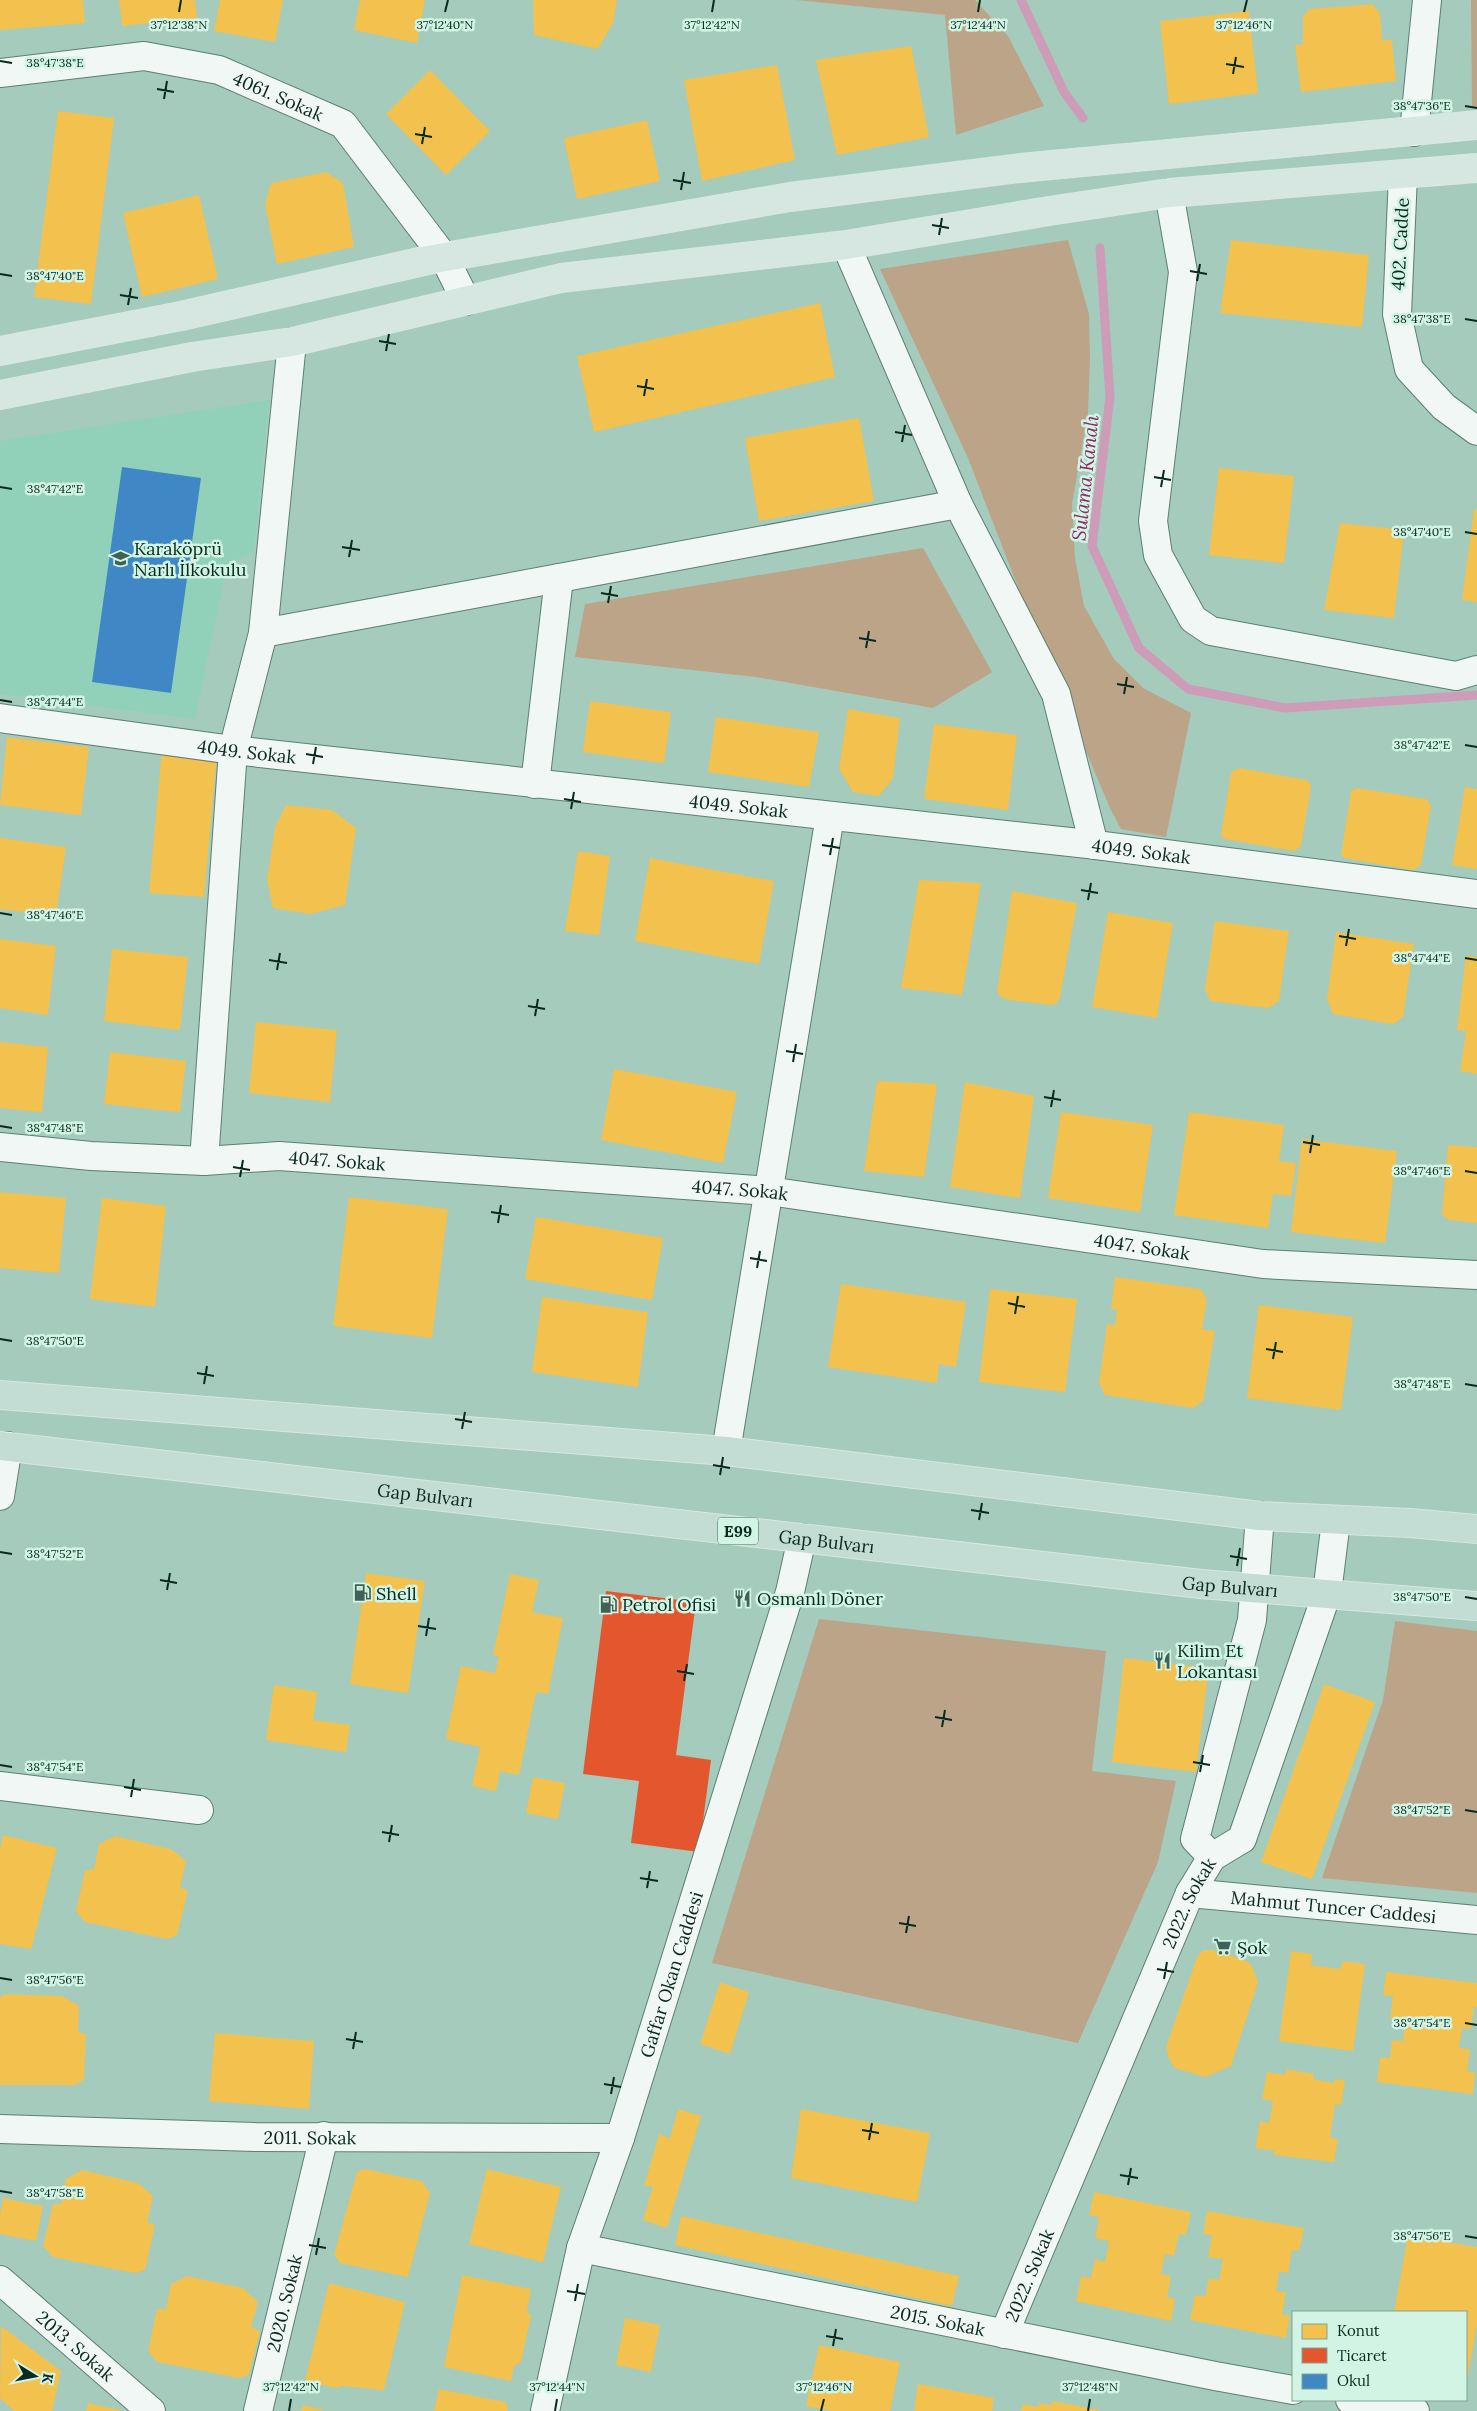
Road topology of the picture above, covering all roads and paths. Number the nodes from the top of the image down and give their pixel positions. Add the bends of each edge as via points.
1 (1427, 0) edge
2 (0, 74) edge
3 (1477, 125) edge
4 (1414, 132) junction
5 (1477, 168) edge
6 (1403, 174) junction
7 (1170, 193) junction
8 (846, 245) junction
9 (444, 257) junction
10 (466, 301) junction
11 (292, 342) junction
12 (0, 351) edge
13 (0, 395) edge
14 (1477, 431) edge
15 (958, 504) junction
16 (559, 578) junction
17 (263, 633) junction
18 (1477, 670) edge
19 (0, 718) edge
20 (233, 750) junction
21 (535, 784) junction
22 (830, 816) junction
23 (1094, 845) junction
24 (1477, 894) edge
25 (0, 1146) edge
26 (204, 1161) junction
27 (769, 1190) junction
28 (1477, 1275) edge
29 (0, 1395) edge
30 (4, 1446) edge
31 (726, 1451) junction
32 (0, 1496) edge
33 (1260, 1516) junction
34 (1336, 1521) junction
35 (1477, 1529) edge
36 (802, 1538) junction
37 (1255, 1587) junction
38 (1327, 1592) junction
39 (1477, 1606) edge
40 (0, 1786) edge
41 (199, 1810) dead end
42 (1212, 1857) junction
43 (1190, 1893) junction
44 (1477, 1920) edge
45 (0, 2129) edge
46 (324, 2136) junction
47 (620, 2138) junction
48 (581, 2248) junction
49 (0, 2280) edge
50 (1004, 2334) junction
51 (1292, 2390) edge
52 (1356, 2401) edge
53 (151, 2411) edge
54 (258, 2411) edge
55 (545, 2411) edge
56 (1416, 2411) edge

1 - 4 street
2 - 9 street, 4061. Sokak via 144,56 228,74 343,124
3 - 4 main road
4 - 9 main road via 1029,167 790,197
5 - 6 main road
6 - 7 main road
6 - 14 street, 402. Cadde via 1396,314 1409,369 1444,408
7 - 8 main road
7 - 18 street via 1183,272 1153,521 1158,554 1193,619 1211,631 1350,657 1456,676
8 - 10 main road via 561,278
8 - 15 street
9 - 10 street, 4061. Sokak
9 - 12 main road via 181,316
10 - 11 main road
11 - 13 main road via 192,357
11 - 17 street
15 - 16 street
15 - 23 street via 1056,694
16 - 17 street
16 - 21 street
17 - 20 street
19 - 20 street, 4049. Sokak
20 - 21 street, 4049. Sokak
20 - 26 street
21 - 22 street, 4049. Sokak
22 - 23 street, 4049. Sokak
22 - 27 street
23 - 24 street, 4049. Sokak
25 - 26 street, 4047. Sokak via 91,1156
26 - 27 street, 4047. Sokak via 279,1156
27 - 28 street, 4047. Sokak via 1263,1264
27 - 31 street
29 - 31 highway
30 - 32 street
30 - 36 highway, Gap Bulvarı / E99
31 - 33 highway
33 - 34 highway
33 - 37 street, 2022. Sokak
34 - 35 highway
34 - 38 street
36 - 37 highway, Gap Bulvarı / E99 via 1201,1584
36 - 47 street, Gaffar Okan Caddesi via 790,1592
37 - 38 highway, Gap Bulvarı / E99
37 - 42 street, 2022. Sokak via 1252,1620 1195,1839
38 - 39 highway, Gap Bulvarı / E99
38 - 42 street via 1242,1839
40 - 41 street
42 - 43 street, 2022. Sokak
43 - 44 street, Mahmut Tuncer Caddesi
43 - 50 street, 2022. Sokak
45 - 46 street, 2011. Sokak
46 - 47 street, 2011. Sokak
46 - 54 street, 2020. Sokak
47 - 48 street, Gaffar Okan Caddesi
48 - 50 street, 2015. Sokak
48 - 55 street, Gaffar Okan Caddesi
49 - 53 street, 2013. Sokak
50 - 51 street, 2015. Sokak
52 - 56 street

